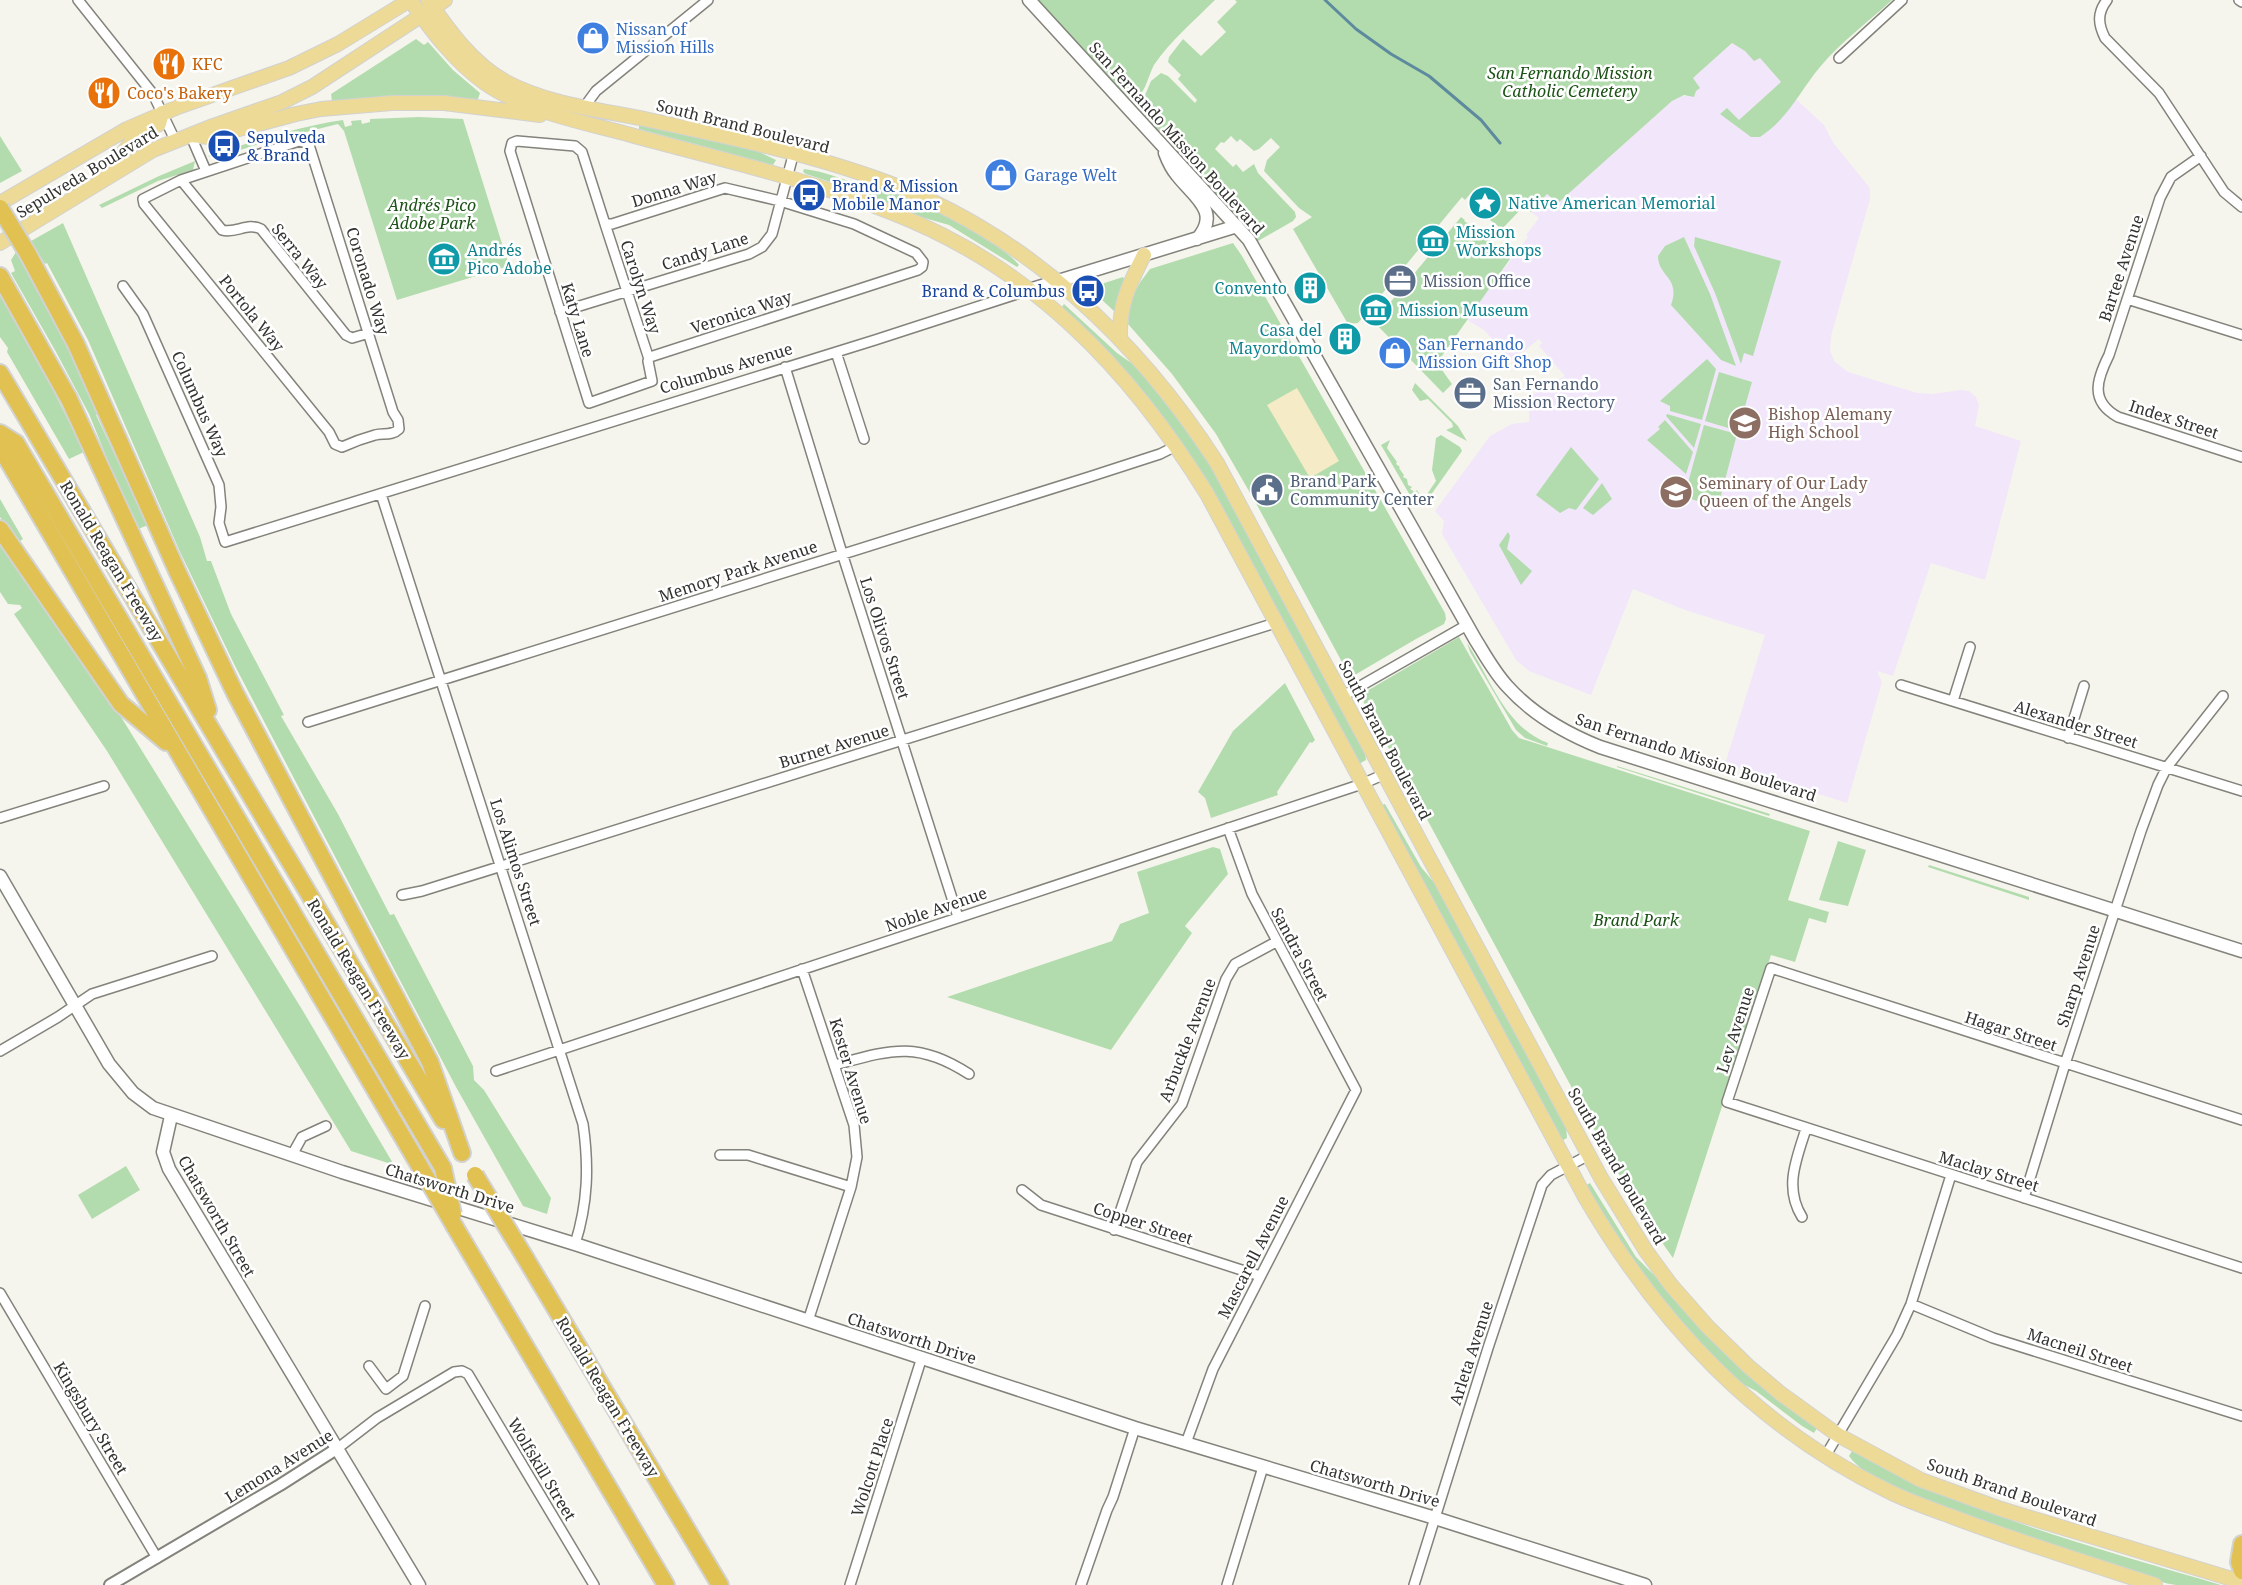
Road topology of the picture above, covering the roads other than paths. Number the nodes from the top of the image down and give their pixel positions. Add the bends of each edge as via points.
1 (78, 0) edge
2 (410, 0) edge
3 (446, 0) edge
4 (708, 0) edge
5 (1029, 0) edge
6 (1902, 0) edge
7 (2107, 0) edge
8 (428, 8) edge
9 (1839, 58) dead end
10 (585, 106) junction
11 (162, 114) junction
12 (569, 118) junction
13 (190, 134) junction
14 (176, 140) junction
15 (1161, 144) junction
16 (794, 152) junction
17 (2200, 156) junction
18 (206, 171) junction
19 (787, 177) junction
20 (103, 179) junction
21 (181, 180) junction
22 (780, 201) junction
23 (0, 203) edge
24 (2242, 207) edge
25 (0, 208) edge
26 (605, 224) junction
27 (1238, 226) junction
28 (1197, 238) junction
29 (0, 243) edge
30 (1144, 255) junction
31 (923, 262) joint
32 (0, 276) edge
33 (1056, 281) junction
34 (123, 286) dead end
35 (1029, 290) junction
36 (626, 292) junction
37 (2127, 299) junction
38 (560, 312) junction
39 (369, 333) junction
40 (2242, 335) edge
41 (1120, 338) junction
42 (836, 352) junction
43 (649, 359) junction
44 (786, 367) junction
45 (0, 373) edge
46 (2102, 404) joint
47 (399, 429) joint
48 (0, 433) edge
49 (864, 439) dead end
50 (1176, 446) junction
51 (0, 447) edge
52 (2242, 457) edge
53 (67, 486) junction
54 (381, 494) junction
55 (0, 529) edge
56 (225, 542) joint
57 (842, 554) junction
58 (1275, 623) junction
59 (1467, 625) junction
60 (1970, 647) dead end
61 (441, 680) junction
62 (1901, 685) dead end
63 (2084, 686) dead end
64 (1343, 696) junction
65 (2223, 696) dead end
66 (1953, 701) junction
67 (308, 722) dead end
68 (216, 738) junction
69 (2068, 738) junction
70 (902, 740) junction
71 (176, 751) junction
72 (2167, 767) junction
73 (1385, 774) junction
74 (1362, 784) junction
75 (104, 786) dead end
76 (2242, 791) edge
77 (0, 818) edge
78 (1228, 828) junction
79 (501, 865) junction
80 (0, 876) edge
81 (402, 895) dead end
82 (2115, 910) junction
83 (958, 917) junction
84 (1276, 942) junction
85 (2242, 951) edge
86 (212, 956) dead end
87 (1771, 968) joint
88 (802, 969) junction
89 (76, 1006) junction
90 (559, 1050) junction
91 (0, 1051) edge
92 (2065, 1064) junction
93 (835, 1065) junction
94 (496, 1071) dead end
95 (969, 1074) dead end
96 (1356, 1090) joint
97 (427, 1093) junction
98 (1727, 1102) joint
99 (171, 1116) junction
100 (2242, 1120) edge
101 (326, 1126) dead end
102 (1806, 1129) junction
103 (462, 1153) junction
104 (292, 1155) junction
105 (720, 1155) dead end
106 (1589, 1155) junction
107 (1568, 1166) junction
108 (1951, 1175) junction
109 (851, 1187) junction
110 (1022, 1190) dead end
111 (2024, 1198) junction
112 (1802, 1217) dead end
113 (455, 1227) junction
114 (1114, 1230) junction
115 (575, 1244) junction
116 (2242, 1268) edge
117 (1260, 1276) junction
118 (0, 1293) edge
119 (1911, 1304) junction
120 (425, 1306) dead end
121 (808, 1321) junction
122 (922, 1357) junction
123 (369, 1366) dead end
124 (462, 1371) joint
125 (386, 1389) junction
126 (397, 1406) junction
127 (2242, 1416) edge
128 (1135, 1428) junction
129 (1839, 1435) junction
130 (1186, 1443) junction
131 (338, 1448) junction
132 (1826, 1455) junction
133 (1263, 1467) junction
134 (1435, 1518) junction
135 (2242, 1544) edge
136 (157, 1558) junction
137 (2242, 1571) edge
138 (2242, 1582) edge
139 (111, 1585) edge
140 (419, 1585) edge
141 (594, 1585) edge
142 (666, 1585) edge
143 (720, 1585) edge
144 (850, 1585) edge
145 (1081, 1585) edge
146 (1227, 1585) edge
147 (1414, 1585) edge
148 (1645, 1585) edge
149 (2155, 1585) edge

1 - 11 street via 153,94
2 - 8 main road, South Brand Boulevard
2 - 11 main road, Sepulveda Boulevard via 338,44 289,68
3 - 8 main road, Sepulveda Boulevard
4 - 10 street via 596,91
5 - 15 main road, San Fernando Mission Boulevard
6 - 9 street
7 - 17 street via 2099,22 2108,42 2159,93
8 - 10 main road, South Brand Boulevard via 467,52 505,81 527,92
8 - 12 main road, South Brand Boulevard via 442,43 486,84
8 - 13 main road, Sepulveda Boulevard via 362,56 297,95
10 - 16 main road, South Brand Boulevard
11 - 14 street
11 - 20 main road via 159,124 133,140
11 - 23 main road, Sepulveda Boulevard via 127,129
12 - 13 main road via 460,105 392,103 304,112 209,138
12 - 19 main road, South Brand Boulevard
13 - 14 main road, Sepulveda Boulevard
13 - 18 street
14 - 20 main road, Sepulveda Boulevard
15 - 27 main road, San Fernando Mission Boulevard
15 - 28 main road via 1172,169 1205,209 1206,228
16 - 19 street, Candy Lane
16 - 33 main road, South Brand Boulevard via 926,198 987,231
17 - 24 street via 2224,192
17 - 37 street, Bartee Avenue via 2177,172 2163,190
18 - 21 street
18 - 39 street, Coronado Way via 299,141 308,143
19 - 22 street, Candy Lane
19 - 35 main road, South Brand Boulevard via 916,223 969,250
20 - 29 main road, Sepulveda Boulevard
21 - 39 street, Serra Way via 222,230 250,226 261,230 346,335 352,338
21 - 47 street, Portola Way via 142,199 144,204 338,447
22 - 26 street, Donna Way via 725,188
22 - 31 street, Donna Way via 854,224 916,253
22 - 36 street, Candy Lane via 772,234 762,247
25 - 103 highway, bridge via 76,344 225,674 430,1062
26 - 36 street, Carolyn Way
26 - 38 street, Katy Lane via 582,152 575,146 512,143 510,151
27 - 28 main road, Columbus Avenue
27 - 59 main road, San Fernando Mission Boulevard via 1257,252
28 - 30 main road, Columbus Avenue
30 - 33 main road, Columbus Avenue
30 - 41 main road via 1125,295
31 - 43 street, Veronica Way via 918,270
32 - 68 highway via 69,399 198,678
33 - 35 main road, Columbus Avenue
33 - 41 main road, South Brand Boulevard
34 - 56 street, Columbus Way via 143,314 219,485 219,523
35 - 42 street, Columbus Avenue
35 - 50 main road, South Brand Boulevard via 1117,370
36 - 38 street, Candy Lane
36 - 43 street, Carolyn Way
37 - 40 street
37 - 46 street, Bartee Avenue via 2099,376
38 - 43 street, Katy Lane via 589,403 652,381
39 - 47 street, Coronado Way
41 - 64 main road, South Brand Boulevard via 1164,387 1217,463
42 - 44 street, Columbus Avenue
42 - 49 street
44 - 54 street, Columbus Avenue
44 - 57 street, Los Olivos Street
45 - 53 highway, Ronald Reagan Freeway
46 - 52 street, Index Street via 2118,417
48 - 113 highway, bridge via 16,443 443,1168
50 - 57 street, Memory Park Avenue
50 - 58 main road, South Brand Boulevard via 1222,521
51 - 71 highway
53 - 68 highway, Ronald Reagan Freeway
53 - 97 highway via 69,519 372,1036 397,1077
54 - 56 street, Columbus Avenue
54 - 61 street, Los Alimos Street
55 - 71 highway via 122,704
57 - 61 street, Memory Park Avenue
57 - 70 street, Los Olivos Street
58 - 70 street, Burnet Avenue
58 - 74 main road, South Brand Boulevard
59 - 64 street
59 - 82 main road, San Fernando Mission Boulevard via 1506,685 1543,718 1580,739
60 - 66 street
61 - 67 street, Memory Park Avenue
61 - 79 street, Los Alimos Street
62 - 66 street, Alexander Street
63 - 69 street
64 - 73 main road, South Brand Boulevard
65 - 72 street, Sharp Avenue
66 - 69 street, Alexander Street
68 - 97 highway, Ronald Reagan Freeway
69 - 72 street, Alexander Street
70 - 79 street, Burnet Avenue
70 - 83 street, Los Olivos Street
71 - 113 highway, bridge
72 - 76 street, Alexander Street
72 - 82 street, Sharp Avenue
73 - 74 street, Noble Avenue
73 - 106 main road, South Brand Boulevard
74 - 78 street, Noble Avenue
74 - 107 main road, South Brand Boulevard
75 - 77 street
78 - 83 street, Noble Avenue
78 - 84 street, Sandra Street via 1252,894
79 - 81 street, Burnet Avenue
79 - 90 street, Los Alimos Street
80 - 89 main road
82 - 85 main road, San Fernando Mission Boulevard
82 - 92 street, Sharp Avenue
83 - 88 street, Noble Avenue
84 - 96 street, Sandra Street
84 - 114 street, Arbuckle Avenue via 1235,964 1226,979 1182,1104 1137,1162
86 - 89 street via 92,994
87 - 92 street, Hagar Street
87 - 98 street, Lev Avenue
88 - 90 street, Noble Avenue
88 - 93 street, Kester Avenue
89 - 91 street
89 - 99 main road via 117,1076 146,1103
90 - 94 street, Noble Avenue
90 - 115 street, Los Alimos Street via 584,1124 588,1156 588,1185
92 - 100 street, Hagar Street
92 - 111 street, Sharp Avenue
93 - 95 street via 885,1052 919,1052 948,1060
93 - 109 street, Kester Avenue via 854,1125 857,1157
96 - 117 street, Mascarell Avenue
97 - 103 highway, Ronald Reagan Freeway
98 - 102 street, Maclay Street
99 - 104 main road, Chatsworth Drive
99 - 131 main road, Chatsworth Street via 163,1152 169,1169
101 - 104 street via 302,1137
102 - 108 street, Maclay Street
102 - 112 street via 1792,1173 1793,1198
103 - 143 highway, Ronald Reagan Freeway, bridge
104 - 115 main road, Chatsworth Drive
105 - 109 street via 748,1155
106 - 107 street, Arleta Avenue
106 - 129 main road, South Brand Boulevard via 1646,1251 1708,1327 1780,1393
107 - 132 main road, South Brand Boulevard via 1620,1255 1665,1315 1752,1403
107 - 134 street, Arleta Avenue via 1542,1185
108 - 111 street, Maclay Street
108 - 119 street
109 - 121 street, Kester Avenue
110 - 114 street, Copper Street via 1041,1205
111 - 116 street, Maclay Street
113 - 142 highway
114 - 117 street, Copper Street
115 - 121 main road, Chatsworth Drive
117 - 130 street, Mascarell Avenue via 1213,1369
118 - 136 street, Kingsbury Street
119 - 127 street, Macneil Street via 1993,1338
119 - 129 street
120 - 125 street via 403,1376
121 - 122 main road, Chatsworth Drive
122 - 128 main road, Chatsworth Drive
122 - 144 street, Wolcott Place
123 - 125 street
124 - 126 street, Lemona Avenue
124 - 141 street, Wolfskill Street via 468,1374
125 - 126 street
126 - 131 street, Lemona Avenue
128 - 130 main road, Chatsworth Drive
128 - 145 street
129 - 132 street
129 - 138 main road, South Brand Boulevard via 1920,1480 2001,1509
130 - 133 main road, Chatsworth Drive
131 - 136 street, Lemona Avenue
131 - 140 main road, Chatsworth Street
132 - 149 main road, South Brand Boulevard via 1909,1500 1991,1532
133 - 134 main road, Chatsworth Drive
133 - 146 street
134 - 147 street, Arleta Avenue
134 - 148 main road, Chatsworth Drive
135 - 137 highway
136 - 139 street, Lemona Avenue

